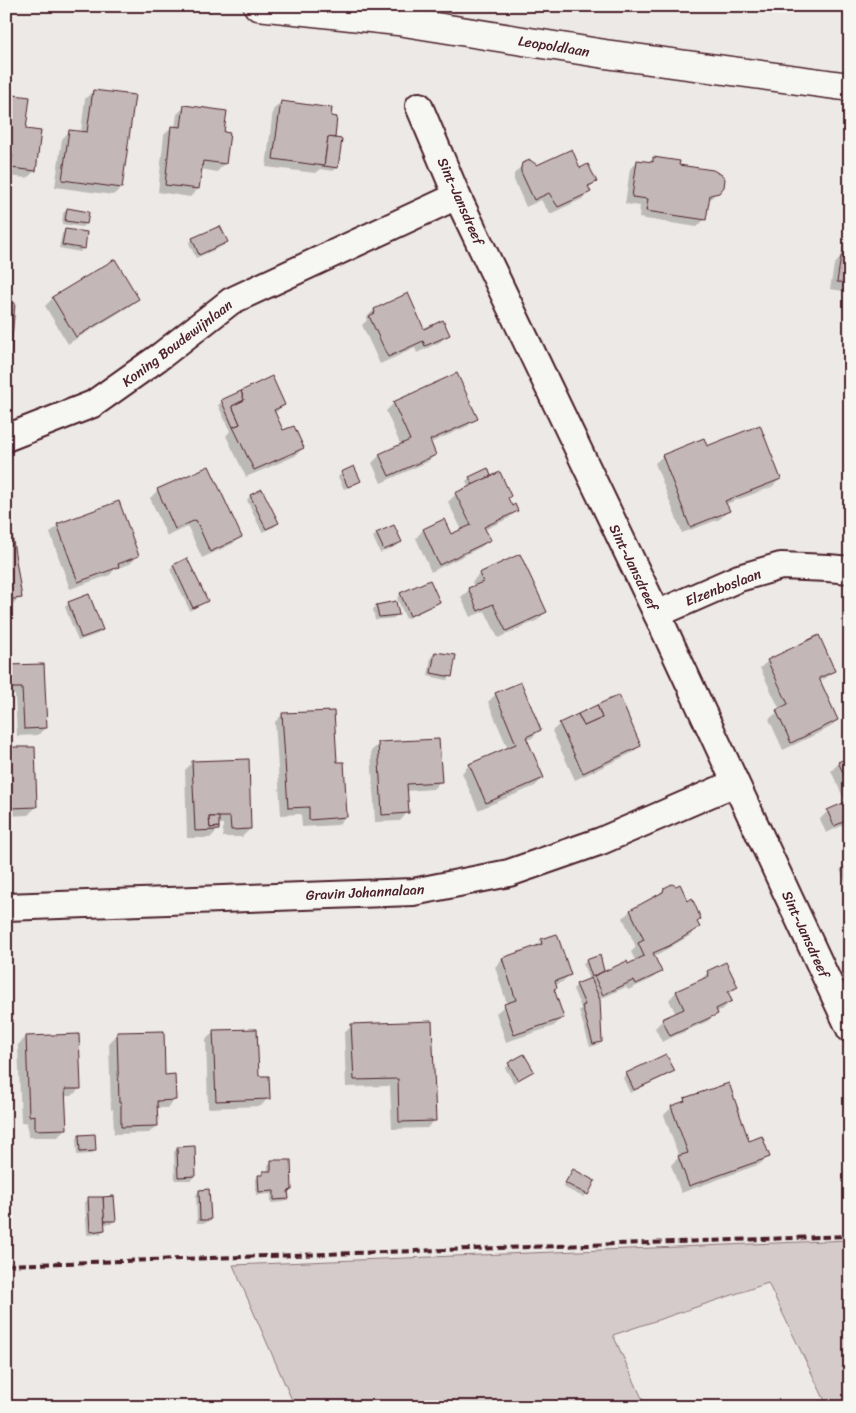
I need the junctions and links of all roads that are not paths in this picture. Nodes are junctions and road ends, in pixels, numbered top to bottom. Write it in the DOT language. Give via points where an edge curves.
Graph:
graph roads {
  1 [pos="258,6"];
  2 [pos="850,87"];
  3 [pos="419,106"];
  4 [pos="457,196"];
  5 [pos="6,438"];
  6 [pos="850,570"];
  7 [pos="656,614"];
  8 [pos="735,783"];
  9 [pos="6,907"];
  10 [pos="850,1029"];
  1 -- 2 [label="main road, Leopoldlaan" via="398,21 605,54"];
  3 -- 4 [label="street, Sint-Jansdreef"];
  4 -- 5 [label="street, Koning Boudewijnlaan" via="231,301 93,404"];
  4 -- 7 [label="street, Sint-Jansdreef"];
  6 -- 7 [label="street, Elzenboslaan" via="781,566 739,578"];
  7 -- 8 [label="street, Sint-Jansdreef"];
  8 -- 9 [label="street, Gravin Johannalaan" via="601,841 509,873 413,892"];
  8 -- 10 [label="street, Sint-Jansdreef"];
}
